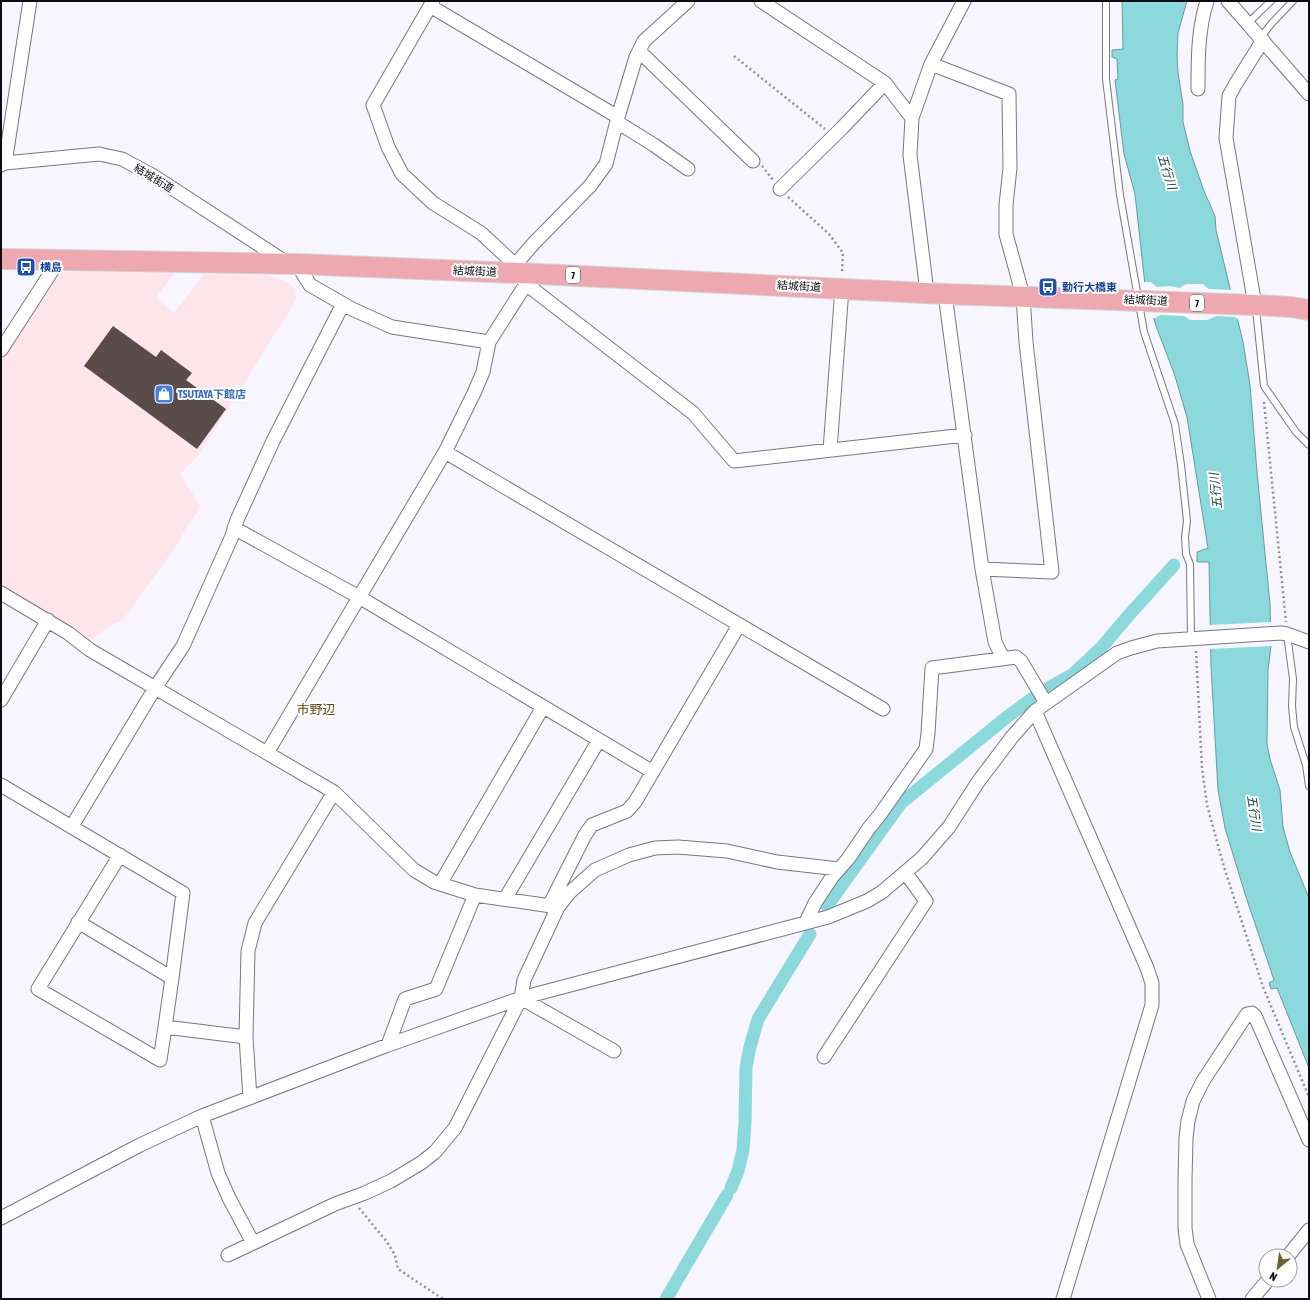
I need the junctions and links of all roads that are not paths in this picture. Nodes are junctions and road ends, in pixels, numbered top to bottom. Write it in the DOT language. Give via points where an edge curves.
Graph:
graph roads {
  1 [pos="30,1"];
  2 [pos="688,1"];
  3 [pos="761,1"];
  4 [pos="964,1"];
  5 [pos="1106,1"];
  6 [pos="1207,1"];
  7 [pos="1228,1"];
  8 [pos="1271,1"];
  9 [pos="1293,1"];
  10 [pos="432,3"];
  11 [pos="1248,23"];
  12 [pos="1262,39"];
  13 [pos="639,51"];
  14 [pos="931,64"];
  15 [pos="885,83"];
  16 [pos="1198,89"];
  17 [pos="1309,94"];
  18 [pos="912,118"];
  19 [pos="617,119"];
  20 [pos="751,159"];
  21 [pos="3,164"];
  22 [pos="688,169"];
  23 [pos="780,189"];
  24 [pos="1,259"];
  25 [pos="59,260"];
  26 [pos="293,264"];
  27 [pos="520,275"];
  28 [pos="842,288"];
  29 [pos="936,293"];
  30 [pos="1023,296"];
  31 [pos="1142,300"];
  32 [pos="343,304"];
  33 [pos="1253,305"];
  34 [pos="1309,310"];
  35 [pos="489,342"];
  36 [pos="1,350"];
  37 [pos="964,435"];
  38 [pos="1309,445"];
  39 [pos="830,450"];
  40 [pos="445,452"];
  41 [pos="234,528"];
  42 [pos="982,569"];
  43 [pos="1,593"];
  44 [pos="359,598"];
  45 [pos="48,620"];
  46 [pos="739,625"];
  47 [pos="1284,633"];
  48 [pos="1195,639"];
  49 [pos="1309,642"];
  50 [pos="1004,658"];
  51 [pos="155,688"];
  52 [pos="1,700"];
  53 [pos="1040,707"];
  54 [pos="543,708"];
  55 [pos="884,709"];
  56 [pos="599,740"];
  57 [pos="267,753"];
  58 [pos="653,772"];
  59 [pos="1,785"];
  60 [pos="1309,786"];
  61 [pos="334,792"];
  62 [pos="72,826"];
  63 [pos="120,855"];
  64 [pos="839,869"];
  65 [pos="905,872"];
  66 [pos="440,884"];
  67 [pos="475,895"];
  68 [pos="505,899"];
  69 [pos="553,906"];
  70 [pos="78,922"];
  71 [pos="806,922"];
  72 [pos="172,978"];
  73 [pos="520,998"];
  74 [pos="165,1027"];
  75 [pos="246,1037"];
  76 [pos="388,1045"];
  77 [pos="614,1051"];
  78 [pos="824,1057"];
  79 [pos="250,1098"];
  80 [pos="202,1116"];
  81 [pos="1309,1140"];
  82 [pos="1,1218"];
  83 [pos="1309,1230"];
  84 [pos="253,1243"];
  85 [pos="1294,1248"];
  86 [pos="228,1255"];
  87 [pos="1261,1288"];
  88 [pos="1063,1299"];
  89 [pos="1209,1299"];
  90 [pos="1252,1299"];
  1 -- 21 [label="street"];
  2 -- 13 [label="street" via="644,41"];
  3 -- 15 [label="street"];
  4 -- 14 [label="street"];
  5 -- 31 [label="lane" via="1106,79 1120,195"];
  6 -- 16 [label="street" via="1199,45"];
  7 -- 11 [label="street"];
  8 -- 11 [label="lane"];
  9 -- 12 [label="lane" via="1270,24"];
  10 -- 19 [label="street"];
  10 -- 27 [label="street" via="373,105 388,147 402,174 434,203 481,233 510,260"];
  11 -- 12 [label="street"];
  12 -- 17 [label="street"];
  12 -- 33 [label="street" via="1229,96 1226,138"];
  13 -- 19 [label="street"];
  13 -- 20 [label="street"];
  14 -- 18 [label="street"];
  14 -- 30 [label="street" via="1009,94 1010,168 1006,234"];
  15 -- 18 [label="street"];
  15 -- 23 [label="street"];
  18 -- 29 [label="street" via="910,155"];
  19 -- 22 [label="street"];
  19 -- 27 [label="street" via="606,164 590,186 534,243"];
  21 -- 26 [label="street, 結城街道" via="99,154 122,159 152,175"];
  24 -- 25 [label="main road, 結城街道 / 7"];
  25 -- 26 [label="main road, 結城街道 / 7"];
  25 -- 36 [label="street"];
  26 -- 27 [label="main road, 結城街道 / 7"];
  26 -- 32 [label="street" via="310,285"];
  27 -- 28 [label="main road, 結城街道 / 7"];
  27 -- 35 [label="street"];
  27 -- 39 [label="street" via="693,413 734,461"];
  28 -- 29 [label="main road, 結城街道 / 7"];
  28 -- 39 [label="street"];
  29 -- 30 [label="main road, 結城街道 / 7"];
  29 -- 37 [label="street"];
  30 -- 31 [label="main road, 結城街道 / 7"];
  30 -- 42 [label="street" via="1052,572"];
  31 -- 33 [label="main road, 結城街道 / 7"];
  31 -- 48 [label="lane" via="1144,332 1174,424 1180,458"];
  32 -- 35 [label="street" via="392,327"];
  32 -- 41 [label="street" via="273,441"];
  33 -- 34 [label="main road, 結城街道 / 7"];
  33 -- 38 [label="lane" via="1264,386 1296,432"];
  35 -- 40 [label="street" via="483,372"];
  37 -- 39 [label="street"];
  37 -- 42 [label="street"];
  40 -- 44 [label="street"];
  40 -- 46 [label="street"];
  41 -- 44 [label="street"];
  41 -- 51 [label="street" via="183,646"];
  42 -- 50 [label="street" via="995,642"];
  43 -- 45 [label="street"];
  44 -- 54 [label="street"];
  44 -- 57 [label="street"];
  45 -- 51 [label="street" via="90,650"];
  45 -- 52 [label="street"];
  46 -- 55 [label="street"];
  46 -- 58 [label="street"];
  47 -- 48 [label="street"];
  47 -- 49 [label="street"];
  47 -- 60 [label="lane" via="1293,679 1294,727 1306,765"];
  48 -- 53 [label="street" via="1157,642 1117,653"];
  50 -- 53 [label="street" via="1016,657 1021,661"];
  50 -- 64 [label="street" via="932,668 926,749"];
  51 -- 57 [label="street"];
  51 -- 62 [label="street"];
  53 -- 65 [label="street" via="1012,737 978,782 949,827 922,858"];
  53 -- 88 [label="street" via="1152,983 1152,1005"];
  54 -- 56 [label="street"];
  54 -- 66 [label="street"];
  56 -- 58 [label="street"];
  56 -- 68 [label="street"];
  57 -- 61 [label="street"];
  58 -- 69 [label="street" via="632,806 623,813 592,825 585,834"];
  59 -- 62 [label="street"];
  61 -- 66 [label="street" via="414,870"];
  61 -- 75 [label="street" via="255,923 248,951"];
  62 -- 63 [label="street"];
  63 -- 70 [label="street"];
  63 -- 72 [label="street" via="182,893"];
  64 -- 69 [label="street" via="777,862 727,851 655,848 629,855 595,870"];
  64 -- 71 [label="street" via="815,903"];
  65 -- 71 [label="street" via="867,901 828,917"];
  65 -- 78 [label="street" via="926,901"];
  66 -- 67 [label="street"];
  67 -- 68 [label="street"];
  67 -- 76 [label="street" via="436,989 405,999"];
  68 -- 69 [label="street"];
  69 -- 73 [label="street" via="524,980"];
  70 -- 72 [label="street"];
  70 -- 74 [label="street" via="38,990 160,1060"];
  71 -- 73 [label="street"];
  72 -- 74 [label="street"];
  73 -- 76 [label="street"];
  73 -- 77 [label="street"];
  73 -- 84 [label="street" via="455,1128 435,1152 391,1181"];
  74 -- 75 [label="street"];
  75 -- 79 [label="street"];
  76 -- 79 [label="street"];
  79 -- 80 [label="street"];
  80 -- 82 [label="street" via="140,1145"];
  80 -- 84 [label="street" via="218,1173"];
  81 -- 89 [label="street" via="1255,1016 1252,1013 1247,1014 1204,1081 1193,1101 1188,1121 1184,1228 1187,1244"];
  83 -- 85 [label="street"];
  84 -- 86 [label="street"];
  87 -- 90 [label="street"];
}
